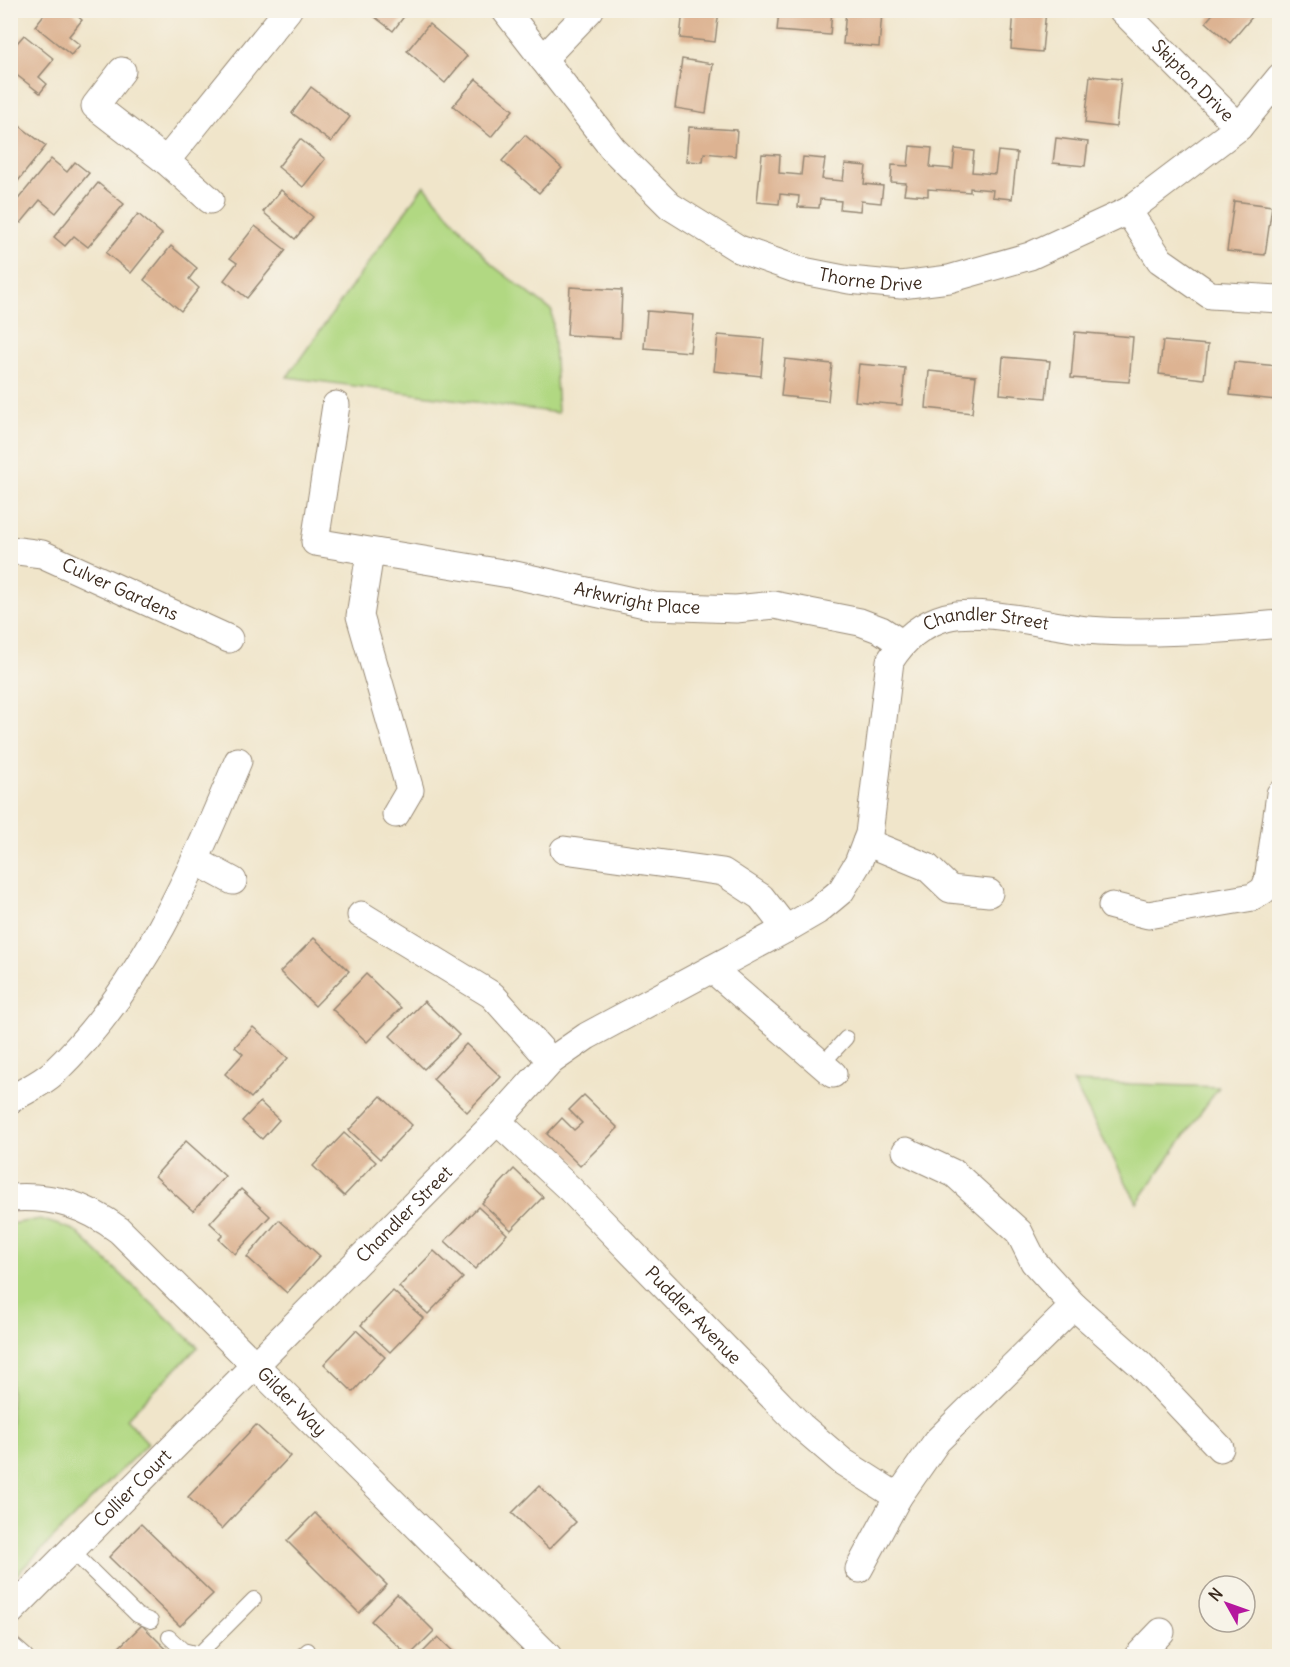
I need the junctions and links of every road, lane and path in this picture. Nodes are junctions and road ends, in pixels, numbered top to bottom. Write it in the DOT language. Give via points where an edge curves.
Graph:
graph roads {
  1 [pos="288,10"];
  2 [pos="505,10"];
  3 [pos="590,10"];
  4 [pos="1122,10"];
  5 [pos="543,59"];
  6 [pos="122,71"];
  7 [pos="1280,77"];
  8 [pos="1239,128"];
  9 [pos="166,161"];
  10 [pos="210,200"];
  11 [pos="1128,212"];
  12 [pos="1280,299"];
  13 [pos="336,405"];
  14 [pos="10,550"];
  15 [pos="370,553"];
  16 [pos="1280,624"];
  17 [pos="229,639"];
  18 [pos="901,643"];
  19 [pos="238,761"];
  20 [pos="1280,794"];
  21 [pos="396,814"];
  22 [pos="866,842"];
  23 [pos="564,850"];
  24 [pos="196,861"];
  25 [pos="233,881"];
  26 [pos="989,893"];
  27 [pos="1112,906"];
  28 [pos="361,915"];
  29 [pos="786,929"];
  30 [pos="712,969"];
  31 [pos="846,1038"];
  32 [pos="551,1061"];
  33 [pos="827,1069"];
  34 [pos="10,1100"];
  35 [pos="497,1121"];
  36 [pos="906,1151"];
  37 [pos="10,1198"];
  38 [pos="1074,1306"];
  39 [pos="254,1364"];
  40 [pos="1220,1448"];
  41 [pos="898,1497"];
  42 [pos="71,1550"];
  43 [pos="859,1569"];
  44 [pos="254,1599"];
  45 [pos="10,1612"];
  46 [pos="151,1620"];
  47 [pos="1161,1632"];
  48 [pos="169,1637"];
  49 [pos="10,1642"];
  50 [pos="542,1655"];
  51 [pos="26,1656"];
  52 [pos="1138,1656"];
  1 -- 9 [label="street"];
  2 -- 5 [label="street, Thorne Drive"];
  3 -- 5 [label="street"];
  4 -- 8 [label="street, Skipton Drive"];
  5 -- 11 [label="street, Thorne Drive" via="613,149 670,206 739,249 798,270 901,285 949,279 1030,256"];
  6 -- 9 [label="street" via="95,106"];
  7 -- 8 [label="street, Thorne Drive"];
  8 -- 11 [label="street, Thorne Drive"];
  9 -- 10 [label="street"];
  11 -- 12 [label="street" via="1160,260 1210,295"];
  13 -- 15 [label="street, Arkwright Place" via="315,542"];
  14 -- 17 [label="street, Culver Gardens" via="42,554"];
  15 -- 18 [label="street, Arkwright Place" via="515,576 654,606 736,609 774,605 860,622"];
  15 -- 21 [label="street" via="360,616 410,790"];
  16 -- 18 [label="street, Chandler Street" via="1088,630 979,615 947,616 917,630"];
  18 -- 22 [label="street, Chandler Street" via="890,661"];
  19 -- 24 [label="street"];
  20 -- 27 [label="street" via="1264,890 1252,897 1148,915"];
  22 -- 26 [label="street" via="927,867 950,889"];
  22 -- 29 [label="street, Chandler Street" via="841,891"];
  23 -- 29 [label="street" via="723,872 761,897"];
  24 -- 25 [label="street"];
  24 -- 34 [label="street" via="147,956 95,1027 51,1074"];
  28 -- 32 [label="street" via="492,995"];
  29 -- 30 [label="street, Chandler Street"];
  30 -- 32 [label="street, Chandler Street" via="587,1036"];
  30 -- 33 [label="street"];
  31 -- 33 [label="lane"];
  32 -- 35 [label="street, Chandler Street"];
  35 -- 39 [label="street, Chandler Street"];
  35 -- 41 [label="street, Puddler Avenue" via="570,1189 801,1426 843,1462"];
  36 -- 38 [label="street" via="955,1174 979,1195 1019,1232 1034,1262"];
  37 -- 39 [label="street, Gilder Way" via="38,1196 97,1214 119,1230"];
  38 -- 40 [label="street" via="1140,1364"];
  38 -- 41 [label="street" via="938,1441"];
  39 -- 42 [label="street, Collier Court"];
  39 -- 50 [label="street, Gilder Way"];
  41 -- 43 [label="street"];
  42 -- 45 [label="street, Collier Court"];
  42 -- 46 [label="lane" via="137,1615"];
  44 -- 48 [label="lane" via="199,1654 183,1650"];
  47 -- 52 [label="street"];
  49 -- 51 [label="lane"];
}
